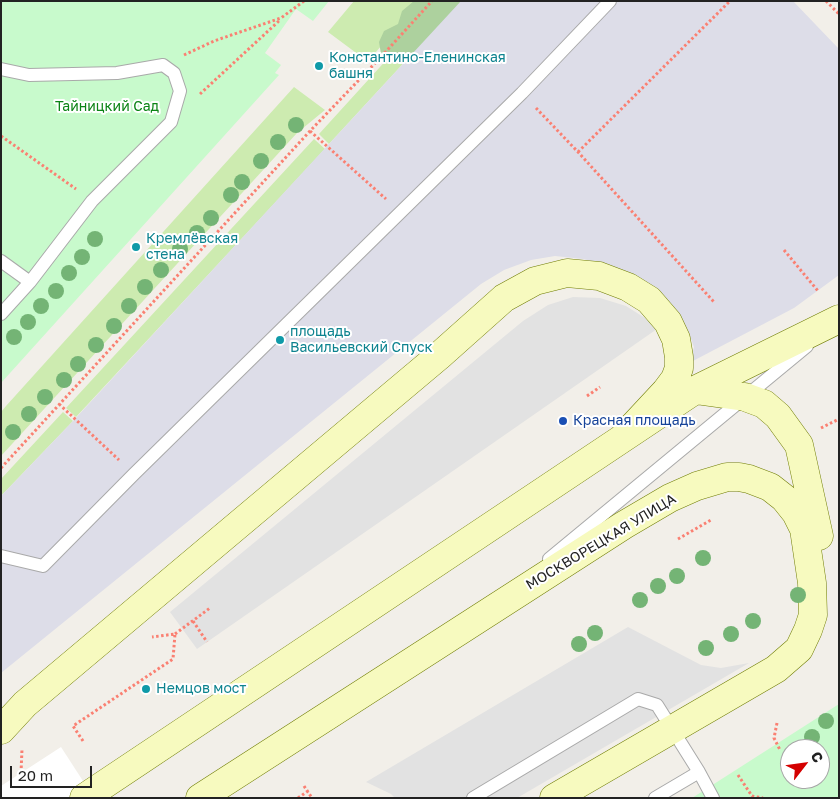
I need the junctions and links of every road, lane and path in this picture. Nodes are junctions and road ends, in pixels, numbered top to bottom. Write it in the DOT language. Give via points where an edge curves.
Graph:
graph roads {
  1 [pos="304,1"];
  2 [pos="432,1"];
  3 [pos="610,1"];
  4 [pos="730,1"];
  5 [pos="826,1"];
  6 [pos="839,14"];
  7 [pos="281,18"];
  8 [pos="163,65"];
  9 [pos="1,69"];
  10 [pos="522,93"];
  11 [pos="171,122"];
  12 [pos="310,130"];
  13 [pos="1,136"];
  14 [pos="578,152"];
  15 [pos="92,201"];
  16 [pos="401,212"];
  17 [pos="784,250"];
  18 [pos="1,260"];
  19 [pos="30,282"];
  20 [pos="818,291"];
  21 [pos="714,302"];
  22 [pos="2,312"];
  23 [pos="838,320"];
  24 [pos="600,387"];
  25 [pos="695,390"];
  26 [pos="587,396"];
  27 [pos="745,397"];
  28 [pos="59,404"];
  29 [pos="839,419"];
  30 [pos="814,432"];
  31 [pos="626,435"];
  32 [pos="1,468"];
  33 [pos="134,474"];
  34 [pos="711,520"];
  35 [pos="678,539"];
  36 [pos="1,556"];
  37 [pos="210,608"];
  38 [pos="193,621"];
  39 [pos="175,634"];
  40 [pos="146,642"];
  41 [pos="207,642"];
  42 [pos="429,650"];
  43 [pos="777,723"];
  44 [pos="1,730"];
  45 [pos="677,736"];
  46 [pos="83,741"];
  47 [pos="780,750"];
  48 [pos="699,772"];
  49 [pos="738,775"];
  50 [pos="304,786"];
  51 [pos="308,791"];
  52 [pos="88,795"];
  53 [pos="200,798"];
  54 [pos="298,798"];
  55 [pos="312,798"];
  56 [pos="473,798"];
  57 [pos="554,798"];
  58 [pos="588,798"];
  59 [pos="655,798"];
  60 [pos="713,798"];
  61 [pos="763,798"];
  1 -- 7 [label="path"];
  2 -- 12 [label="path"];
  3 -- 10 [label="lane"];
  4 -- 14 [label="path"];
  5 -- 6 [label="path"];
  7 -- 8 [label="path" via="214,41"];
  7 -- 11 [label="path"];
  8 -- 9 [label="lane" via="117,73 29,75"];
  8 -- 11 [label="lane" via="174,73 180,91"];
  10 -- 14 [label="path"];
  10 -- 16 [label="lane"];
  11 -- 15 [label="lane"];
  12 -- 16 [label="path"];
  12 -- 28 [label="path"];
  13 -- 15 [label="path"];
  14 -- 21 [label="path"];
  15 -- 19 [label="lane"];
  16 -- 33 [label="lane"];
  17 -- 20 [label="path"];
  18 -- 19 [label="lane"];
  19 -- 22 [label="lane"];
  23 -- 25 [label="main road"];
  23 -- 27 [label="lane"];
  24 -- 26 [label="path"];
  25 -- 27 [label="main road, МОСКВОРЕЦКАЯ УЛИЦА"];
  25 -- 31 [label="main road"];
  27 -- 42 [label="lane" via="547,561"];
  27 -- 45 [label="main road, МОСКВОРЕЦКАЯ УЛИЦА" via="764,404 778,416 799,445 829,591 830,616 814,654 783,682"];
  28 -- 32 [label="path"];
  28 -- 33 [label="path"];
  29 -- 30 [label="path"];
  31 -- 44 [label="main road" via="675,379 679,357 676,339 668,322 649,300 628,287 599,276 567,273 535,281 504,298 25,704"];
  31 -- 52 [label="main road"];
  33 -- 36 [label="lane" via="44,566"];
  34 -- 35 [label="path"];
  37 -- 38 [label="path"];
  38 -- 39 [label="path"];
  38 -- 41 [label="path"];
  39 -- 40 [label="path" via="154,636"];
  39 -- 46 [label="path" via="173,659 73,726"];
  42 -- 45 [label="main road, МОСКВОРЕЦКАЯ УЛИЦА" via="670,498 727,477 760,482 784,498 804,529 813,615 799,649 776,669"];
  42 -- 53 [label="main road, МОСКВОРЕЦКАЯ УЛИЦА"];
  43 -- 47 [label="path" via="774,738"];
  45 -- 48 [label="lane"];
  45 -- 56 [label="lane" via="657,704 638,699"];
  45 -- 57 [label="main road, МОСКВОРЕЦКАЯ УЛИЦА"];
  45 -- 58 [label="main road, МОСКВОРЕЦКАЯ УЛИЦА"];
  48 -- 59 [label="lane"];
  48 -- 60 [label="lane"];
  49 -- 61 [label="path" via="752,796"];
  50 -- 51 [label="path"];
  51 -- 54 [label="path"];
  51 -- 55 [label="path"];
}
